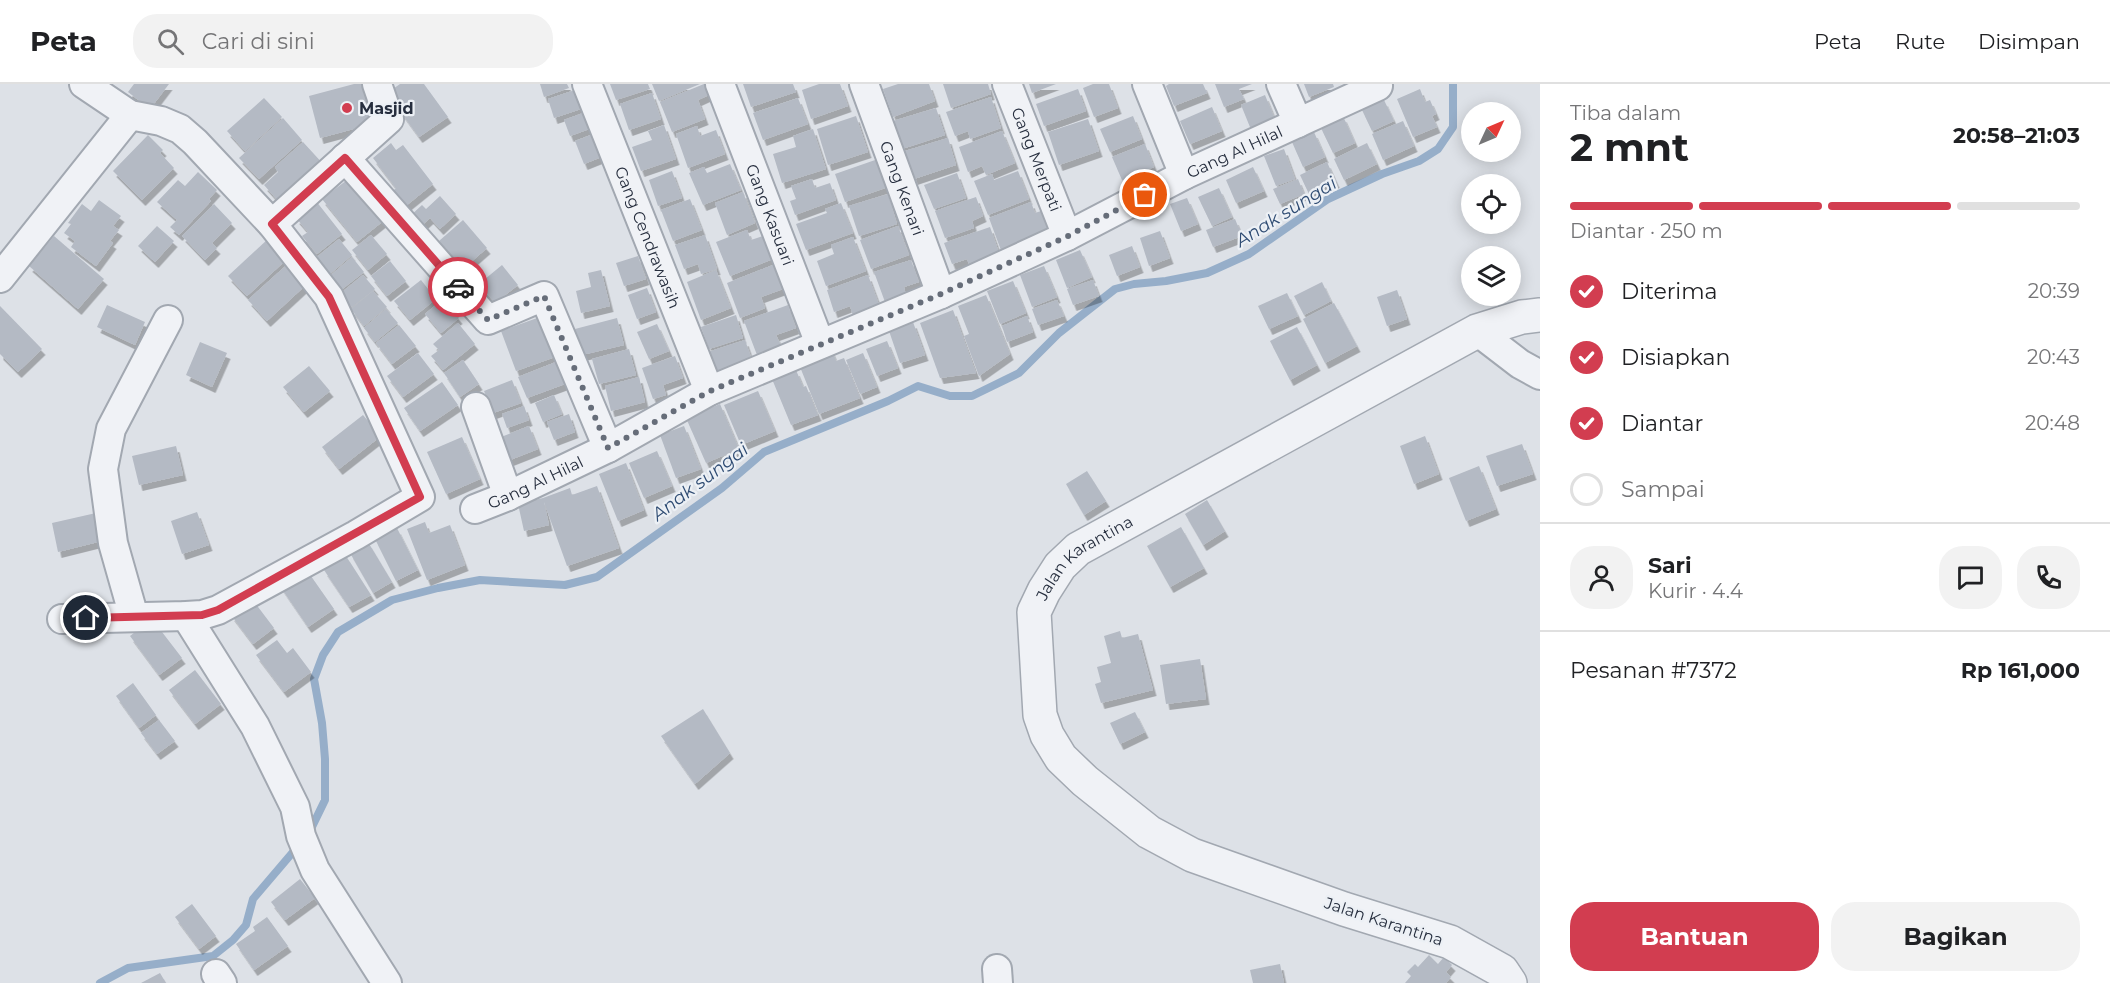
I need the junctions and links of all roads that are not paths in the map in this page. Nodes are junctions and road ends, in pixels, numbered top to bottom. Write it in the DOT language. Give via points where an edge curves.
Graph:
graph roads {
  1 [pos="84,84"];
  2 [pos="377,84"];
  3 [pos="587,84"];
  4 [pos="720,84"];
  5 [pos="864,84"];
  6 [pos="1007,84"];
  7 [pos="1147,84"];
  8 [pos="1281,84"];
  9 [pos="1378,87"];
  10 [pos="130,115"];
  11 [pos="1298,123"];
  12 [pos="345,158"];
  13 [pos="1184,175"];
  14 [pos="272,224"];
  15 [pos="1068,236"];
  16 [pos="0,278"];
  17 [pos="941,294"];
  18 [pos="1540,315"];
  19 [pos="168,320"];
  20 [pos="1477,330"];
  21 [pos="820,344"];
  22 [pos="1540,375"];
  23 [pos="710,391"];
  24 [pos="476,407"];
  25 [pos="608,448"];
  26 [pos="508,496"];
  27 [pos="475,509"];
  28 [pos="186,616"];
  29 [pos="134,617"];
  30 [pos="62,619"];
  31 [pos="387,983"];
  32 [pos="1510,983"];
  1 -- 10 [label="street"];
  2 -- 12 [label="street" via="389,118"];
  3 -- 23 [label="street, Gang Cendrawasih"];
  4 -- 21 [label="street, Gang Kasuari"];
  5 -- 17 [label="street, Gang Kenari"];
  6 -- 15 [label="street, Gang Merpati"];
  7 -- 13 [label="street"];
  8 -- 11 [label="street"];
  9 -- 11 [label="street, Gang Al Hilal"];
  10 -- 14 [label="street" via="180,129"];
  10 -- 16 [label="street"];
  11 -- 13 [label="street, Gang Al Hilal"];
  12 -- 14 [label="street"];
  12 -- 25 [label="street" via="488,320 544,296"];
  13 -- 15 [label="street, Gang Al Hilal"];
  14 -- 28 [label="street" via="329,297 420,497 218,610"];
  15 -- 17 [label="street, Gang Al Hilal"];
  17 -- 21 [label="street, Gang Al Hilal"];
  18 -- 20 [label="street, Jalan Karantina"];
  19 -- 29 [label="street" via="111,429 103,469 113,543"];
  20 -- 22 [label="street"];
  20 -- 32 [label="street, Jalan Karantina" via="1078,549 1060,566 1034,612 1036,677 1040,715 1061,758 1149,832 1192,855 1450,942 1502,971"];
  21 -- 23 [label="street, Gang Al Hilal"];
  23 -- 25 [label="street, Gang Al Hilal"];
  24 -- 26 [label="street"];
  25 -- 26 [label="street, Gang Al Hilal"];
  26 -- 27 [label="street, Gang Al Hilal"];
  28 -- 29 [label="street"];
  28 -- 31 [label="street" via="255,726 295,807 315,870"];
  29 -- 30 [label="street"];
}
